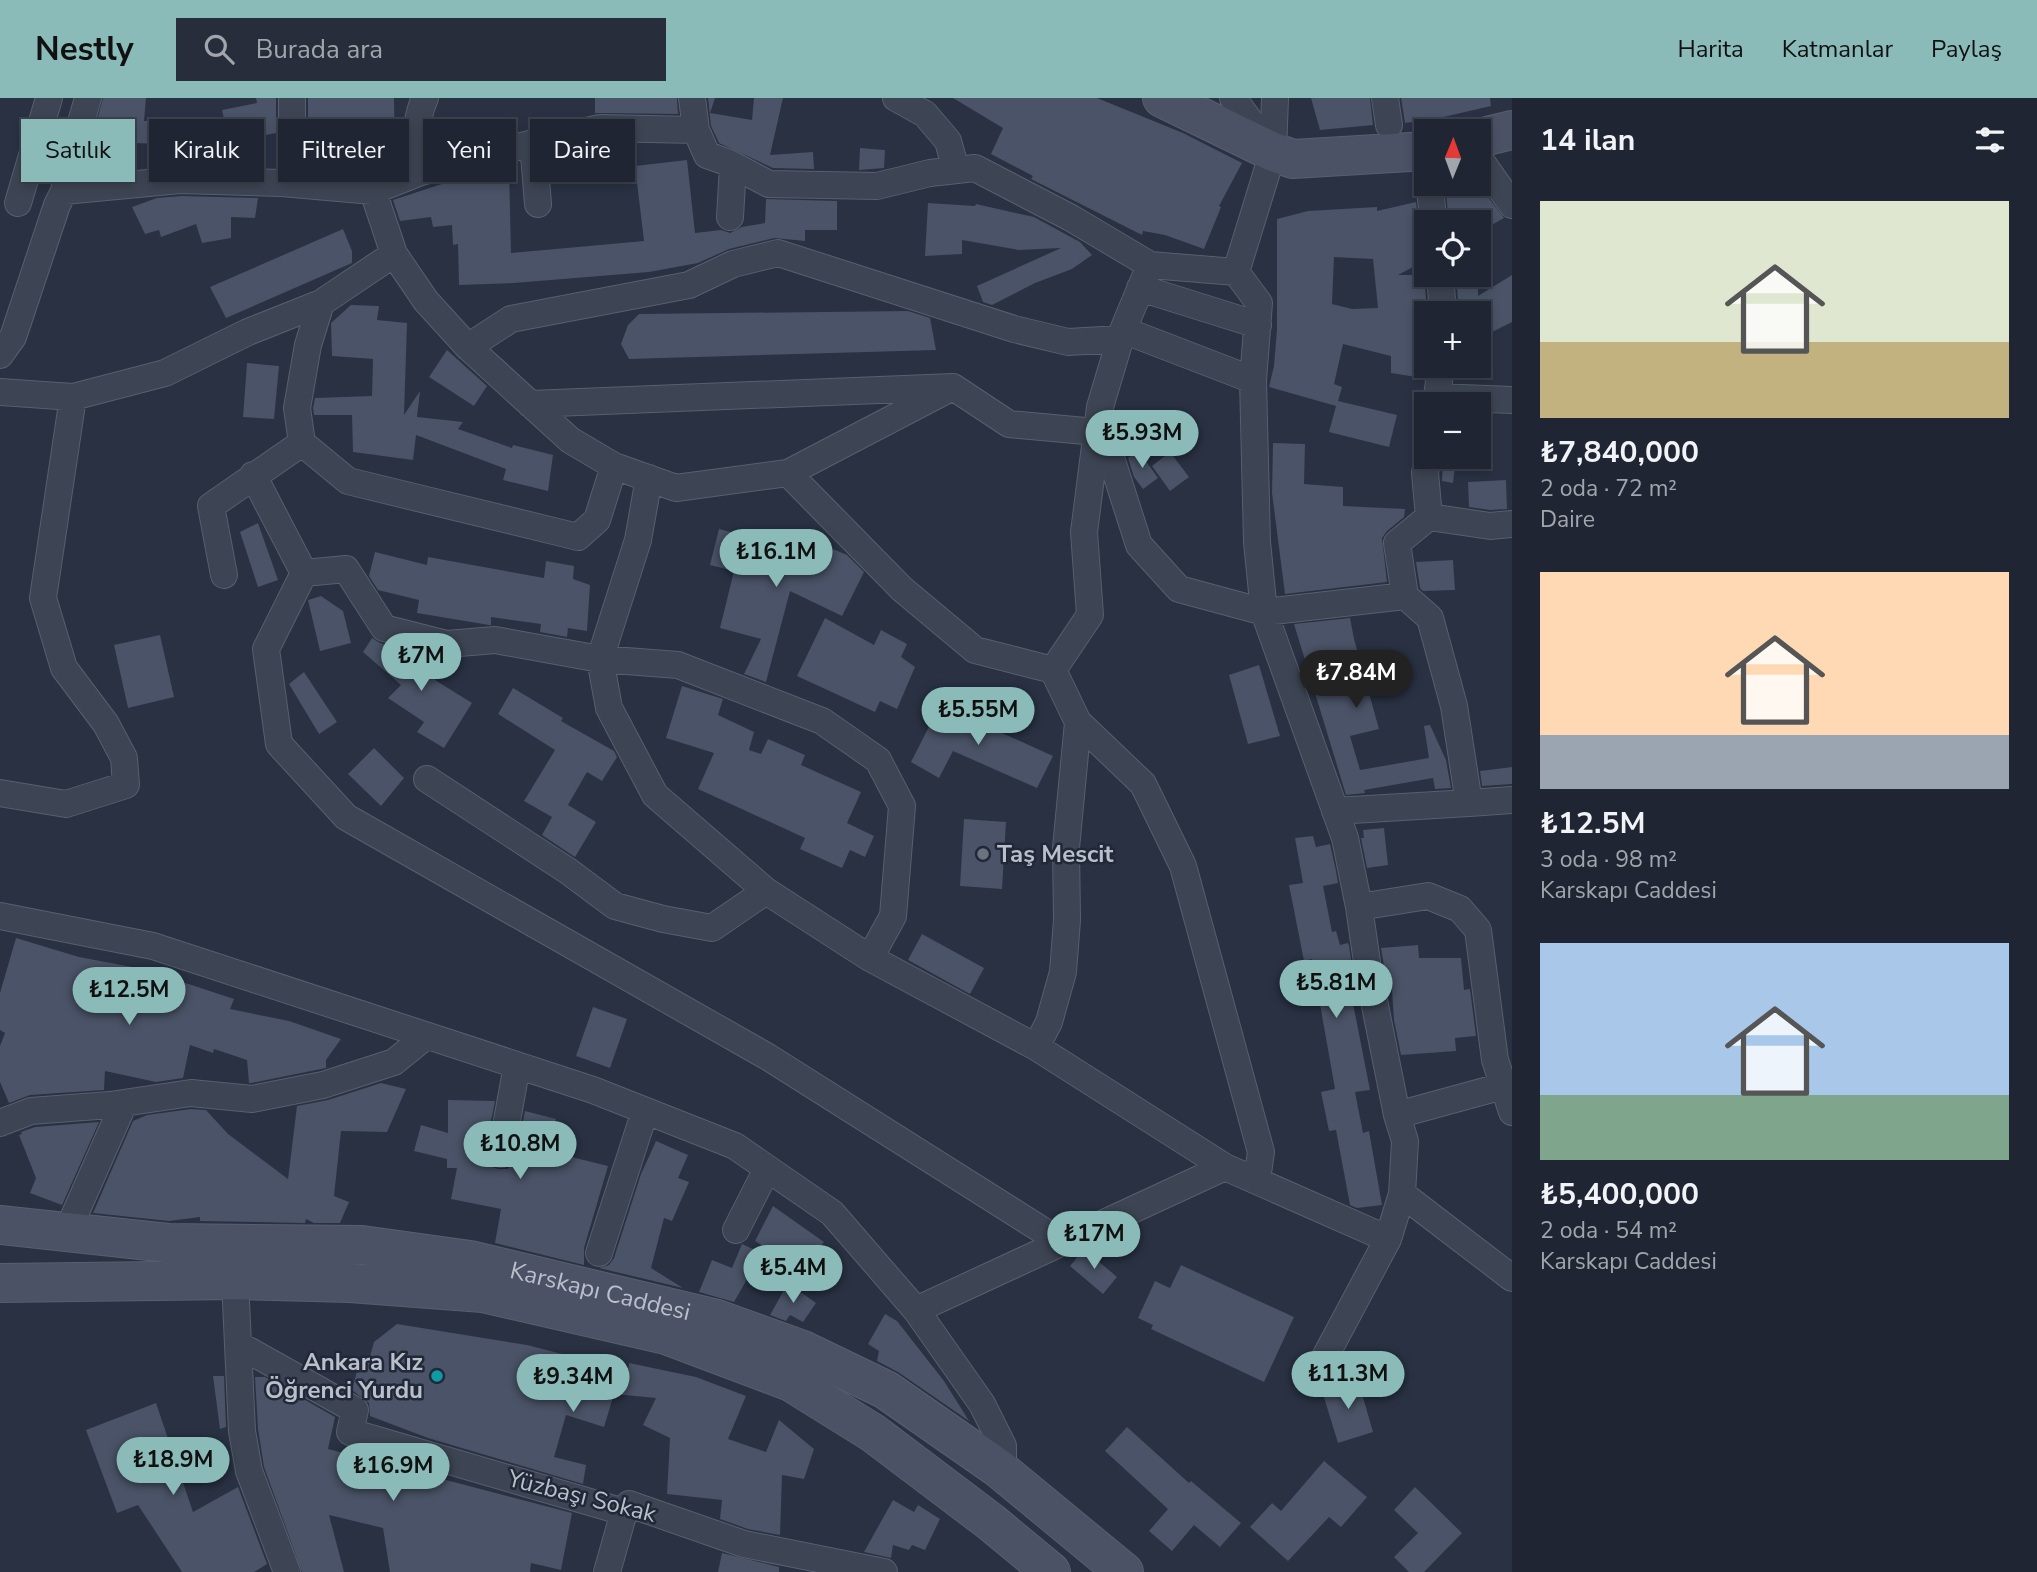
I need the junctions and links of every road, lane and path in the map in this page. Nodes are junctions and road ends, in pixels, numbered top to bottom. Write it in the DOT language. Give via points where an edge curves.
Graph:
graph roads {
  1 [pos="50,98"];
  2 [pos="88,98"];
  3 [pos="292,98"];
  4 [pos="425,98"];
  5 [pos="692,98"];
  6 [pos="896,98"];
  7 [pos="1162,98"];
  8 [pos="1233,98"];
  9 [pos="1275,98"];
  10 [pos="1385,98"];
  11 [pos="292,119"];
  12 [pos="1390,125"];
  13 [pos="635,129"];
  14 [pos="696,130"];
  15 [pos="1512,130"];
  16 [pos="1491,135"];
  17 [pos="530,144"];
  18 [pos="1273,152"];
  19 [pos="1414,163"];
  20 [pos="733,166"];
  21 [pos="956,170"];
  22 [pos="421,172"];
  23 [pos="1491,175"];
  24 [pos="536,182"];
  25 [pos="64,191"];
  26 [pos="373,191"];
  27 [pos="18,203"];
  28 [pos="538,204"];
  29 [pos="1512,205"];
  30 [pos="730,217"];
  31 [pos="394,254"];
  32 [pos="1237,272"];
  33 [pos="1145,276"];
  34 [pos="321,303"];
  35 [pos="1258,325"];
  36 [pos="1121,334"];
  37 [pos="468,347"];
  38 [pos="0,355"];
  39 [pos="1253,380"];
  40 [pos="953,387"];
  41 [pos="0,392"];
  42 [pos="73,397"];
  43 [pos="1491,400"];
  44 [pos="1512,400"];
  45 [pos="530,404"];
  46 [pos="1096,432"];
  47 [pos="302,443"];
  48 [pos="614,466"];
  49 [pos="1426,469"];
  50 [pos="788,473"];
  51 [pos="253,475"];
  52 [pos="649,478"];
  53 [pos="1429,517"];
  54 [pos="1512,524"];
  55 [pos="304,573"];
  56 [pos="224,575"];
  57 [pos="1405,596"];
  58 [pos="1264,612"];
  59 [pos="600,659"];
  60 [pos="1053,670"];
  61 [pos="1078,722"];
  62 [pos="427,779"];
  63 [pos="0,793"];
  64 [pos="1512,800"];
  65 [pos="1469,803"];
  66 [pos="1335,811"];
  67 [pos="766,891"];
  68 [pos="1359,907"];
  69 [pos="0,916"];
  70 [pos="870,958"];
  71 [pos="426,1036"];
  72 [pos="1036,1047"];
  73 [pos="517,1065"];
  74 [pos="1503,1086"];
  75 [pos="124,1103"];
  76 [pos="645,1111"];
  77 [pos="1512,1112"];
  78 [pos="1397,1115"];
  79 [pos="0,1123"];
  80 [pos="501,1154"];
  81 [pos="1226,1167"];
  82 [pos="768,1169"];
  83 [pos="1257,1180"];
  84 [pos="1402,1194"];
  85 [pos="0,1225"];
  86 [pos="736,1230"];
  87 [pos="67,1232"];
  88 [pos="1388,1239"];
  89 [pos="1061,1242"];
  90 [pos="599,1253"];
  91 [pos="1512,1278"];
  92 [pos="235,1280"];
  93 [pos="0,1283"];
  94 [pos="916,1310"];
  95 [pos="239,1345"];
  96 [pos="1317,1372"];
  97 [pos="1003,1471"];
  98 [pos="624,1512"];
  99 [pos="1034,1568"];
  100 [pos="287,1572"];
  101 [pos="607,1572"];
  102 [pos="884,1572"];
  103 [pos="1124,1572"];
  1 -- 27 [label="street"];
  2 -- 25 [label="street"];
  3 -- 11 [label="street"];
  4 -- 22 [label="street" via="415,146"];
  5 -- 14 [label="street"];
  6 -- 21 [label="street" via="925,114 948,141"];
  7 -- 18 [label="main road"];
  8 -- 18 [label="street"];
  9 -- 18 [label="street"];
  10 -- 12 [label="street"];
  13 -- 14 [label="street"];
  14 -- 20 [label="street" via="707,155"];
  15 -- 16 [label="main road"];
  17 -- 22 [label="street"];
  18 -- 19 [label="main road" via="1293,159"];
  18 -- 32 [label="street"];
  20 -- 21 [label="street" via="769,184 820,186 877,186"];
  20 -- 30 [label="street"];
  21 -- 33 [label="street" via="975,168 1071,218"];
  22 -- 26 [label="street"];
  23 -- 29 [label="street"];
  24 -- 28 [label="street"];
  25 -- 26 [label="street" via="180,180"];
  25 -- 38 [label="street" via="13,337"];
  26 -- 31 [label="street"];
  31 -- 34 [label="street"];
  31 -- 37 [label="street" via="425,301"];
  32 -- 33 [label="street"];
  32 -- 35 [label="street" via="1259,303"];
  33 -- 35 [label="street"];
  33 -- 36 [label="street"];
  34 -- 42 [label="street" via="165,373"];
  34 -- 47 [label="street" via="297,408"];
  35 -- 39 [label="street"];
  36 -- 37 [label="street" via="1068,342 778,253 733,264 688,285 511,319"];
  36 -- 39 [label="street"];
  36 -- 46 [label="street"];
  37 -- 45 [label="street"];
  39 -- 58 [label="street" via="1257,542"];
  40 -- 45 [label="street"];
  40 -- 46 [label="street" via="1009,424"];
  40 -- 50 [label="street"];
  41 -- 42 [label="street"];
  42 -- 63 [label="street" via="43,598 64,668 106,724 124,758 127,785 66,804"];
  43 -- 44 [label="street"];
  45 -- 48 [label="street" via="570,440"];
  46 -- 58 [label="street" via="1106,443 1139,545 1179,589"];
  46 -- 60 [label="street" via="1084,532 1090,615"];
  47 -- 48 [label="street" via="348,481 578,537 597,520"];
  47 -- 51 [label="street"];
  48 -- 52 [label="street"];
  49 -- 53 [label="street"];
  50 -- 52 [label="street" via="676,488"];
  50 -- 60 [label="street" via="902,589 975,650"];
  51 -- 55 [label="street"];
  51 -- 56 [label="street" via="211,506"];
  52 -- 59 [label="street" via="638,540"];
  53 -- 54 [label="street" via="1490,526"];
  53 -- 57 [label="street" via="1397,543"];
  55 -- 59 [label="street" via="346,569 384,628 447,644 495,640"];
  55 -- 89 [label="street" via="266,649 279,744 346,817 768,1057"];
  57 -- 58 [label="street"];
  57 -- 65 [label="street" via="1430,618 1454,706"];
  58 -- 66 [label="street"];
  59 -- 67 [label="street" via="609,708 656,795"];
  59 -- 70 [label="street" via="678,665 822,721 878,760 902,806 893,916"];
  60 -- 61 [label="street"];
  61 -- 72 [label="street" via="1066,848 1063,972 1049,1022"];
  61 -- 83 [label="street" via="1143,784 1183,866 1261,1152"];
  62 -- 67 [label="street" via="615,906 712,928"];
  64 -- 65 [label="street"];
  65 -- 66 [label="street"];
  66 -- 68 [label="street"];
  67 -- 70 [label="street"];
  68 -- 74 [label="street" via="1428,896 1460,909 1478,930 1495,1060"];
  68 -- 78 [label="street"];
  69 -- 71 [label="street" via="153,946"];
  70 -- 72 [label="street"];
  71 -- 73 [label="street"];
  71 -- 75 [label="street" via="394,1062 323,1085 252,1099 191,1093"];
  72 -- 81 [label="street"];
  73 -- 76 [label="street"];
  73 -- 80 [label="street"];
  74 -- 77 [label="street"];
  74 -- 78 [label="street"];
  75 -- 79 [label="street" via="31,1111"];
  75 -- 87 [label="street"];
  76 -- 82 [label="street" via="735,1146"];
  76 -- 90 [label="street"];
  78 -- 84 [label="street" via="1405,1141"];
  81 -- 83 [label="street"];
  81 -- 89 [label="street"];
  82 -- 86 [label="street"];
  82 -- 94 [label="street" via="832,1213"];
  83 -- 88 [label="street"];
  84 -- 88 [label="street"];
  84 -- 91 [label="street"];
  85 -- 87 [label="main road, Karskapı Caddesi"];
  87 -- 97 [label="main road, Karskapı Caddesi" via="168,1243 362,1245 457,1258 717,1318 803,1350 886,1390"];
  88 -- 96 [label="street"];
  89 -- 94 [label="street"];
  92 -- 93 [label="main road"];
  92 -- 95 [label="street"];
  92 -- 99 [label="main road" via="483,1293 666,1335 791,1382 873,1433 992,1523"];
  94 -- 97 [label="street" via="982,1404 1003,1447"];
  95 -- 98 [label="street, Yüzbaşı Sokak" via="355,1410 350,1432"];
  95 -- 100 [label="street" via="242,1431 249,1471"];
  97 -- 103 [label="main road, Karskapı Caddesi"];
  98 -- 101 [label="street"];
  98 -- 102 [label="street, Yüzbaşı Sokak" via="629,1504 744,1544"];
}
